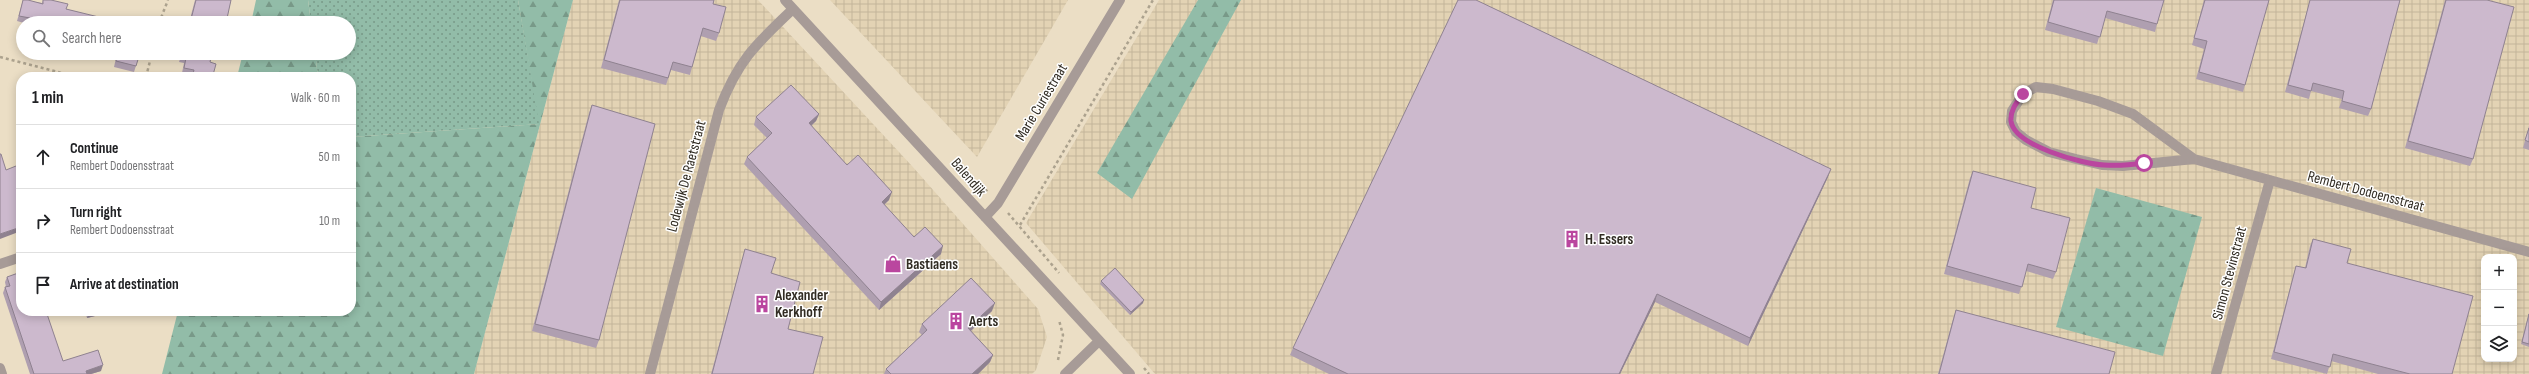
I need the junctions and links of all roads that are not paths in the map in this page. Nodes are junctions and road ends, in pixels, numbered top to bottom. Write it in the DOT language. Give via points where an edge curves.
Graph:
graph roads {
  1 [pos="786,0"];
  2 [pos="1120,0"];
  3 [pos="793,8"];
  4 [pos="2194,159"];
  5 [pos="2270,180"];
  6 [pos="985,217"];
  7 [pos="2529,252"];
  8 [pos="16,259"];
  9 [pos="0,264"];
  10 [pos="1099,341"];
  11 [pos="0,368"];
  12 [pos="2,374"];
  13 [pos="650,374"];
  14 [pos="1065,374"];
  15 [pos="1130,374"];
  16 [pos="2216,374"];
  1 -- 3 [label="street, Balendijk"];
  2 -- 6 [label="street, Marie Curiestraat" via="998,203"];
  3 -- 6 [label="street, Balendijk"];
  3 -- 13 [label="street, Lodewijk De Raetstraat" via="741,62 729,84 719,110"];
  4 -- 4 [label="street, Rembert Dodoensstraat" via="2133,114 2053,89 2036,87 2023,94 2012,111 2011,122 2016,132 2049,152 2069,158 2102,165 2123,166"];
  4 -- 5 [label="street, Rembert Dodoensstraat"];
  5 -- 7 [label="street, Rembert Dodoensstraat"];
  5 -- 16 [label="street, Simon Stevinstraat"];
  6 -- 10 [label="street, Balendijk"];
  8 -- 9 [label="street"];
  10 -- 14 [label="street"];
  10 -- 15 [label="street, Balendijk"];
  11 -- 12 [label="street"];
}
